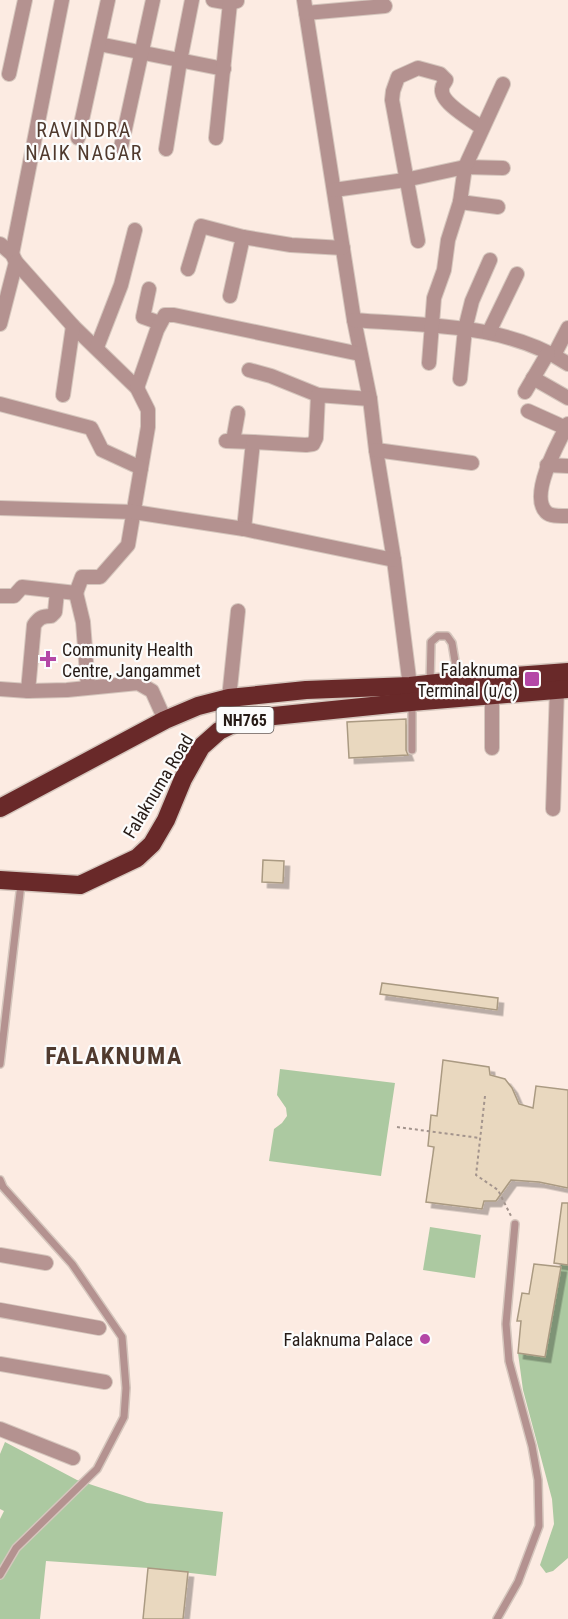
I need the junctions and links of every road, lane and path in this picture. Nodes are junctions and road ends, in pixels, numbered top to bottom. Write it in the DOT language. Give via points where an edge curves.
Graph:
graph roads {
  1 [pos="25,0"];
  2 [pos="62,0"];
  3 [pos="108,0"];
  4 [pos="153,0"];
  5 [pos="192,0"];
  6 [pos="213,0"];
  7 [pos="235,2"];
  8 [pos="305,6"];
  9 [pos="385,6"];
  10 [pos="99,44"];
  11 [pos="141,54"];
  12 [pos="180,61"];
  13 [pos="224,69"];
  14 [pos="9,74"];
  15 [pos="503,84"];
  16 [pos="482,128"];
  17 [pos="78,138"];
  18 [pos="216,138"];
  19 [pos="121,147"];
  20 [pos="166,149"];
  21 [pos="465,167"];
  22 [pos="503,168"];
  23 [pos="405,180"];
  24 [pos="334,190"];
  25 [pos="460,202"];
  26 [pos="498,207"];
  27 [pos="135,230"];
  28 [pos="243,237"];
  29 [pos="418,241"];
  30 [pos="0,244"];
  31 [pos="343,248"];
  32 [pos="14,258"];
  33 [pos="490,260"];
  34 [pos="188,269"];
  35 [pos="517,274"];
  36 [pos="150,290"];
  37 [pos="230,296"];
  38 [pos="354,320"];
  39 [pos="160,323"];
  40 [pos="0,324"];
  41 [pos="73,326"];
  42 [pos="433,327"];
  43 [pos="568,328"];
  44 [pos="465,329"];
  45 [pos="489,332"];
  46 [pos="97,347"];
  47 [pos="360,354"];
  48 [pos="551,354"];
  49 [pos="429,363"];
  50 [pos="568,364"];
  51 [pos="249,370"];
  52 [pos="532,378"];
  53 [pos="460,379"];
  54 [pos="137,388"];
  55 [pos="525,392"];
  56 [pos="63,394"];
  57 [pos="318,395"];
  58 [pos="568,398"];
  59 [pos="370,399"];
  60 [pos="0,404"];
  61 [pos="528,411"];
  62 [pos="238,413"];
  63 [pos="567,426"];
  64 [pos="253,442"];
  65 [pos="376,450"];
  66 [pos="472,463"];
  67 [pos="547,465"];
  68 [pos="568,466"];
  69 [pos="141,468"];
  70 [pos="0,508"];
  71 [pos="134,512"];
  72 [pos="568,516"];
  73 [pos="244,529"];
  74 [pos="394,560"];
  75 [pos="57,592"];
  76 [pos="76,594"];
  77 [pos="0,596"];
  78 [pos="238,611"];
  79 [pos="568,672"];
  80 [pos="458,680"];
  81 [pos="430,684"];
  82 [pos="88,687"];
  83 [pos="0,689"];
  84 [pos="562,689"];
  85 [pos="28,692"];
  86 [pos="411,694"];
  87 [pos="492,694"];
  88 [pos="229,698"];
  89 [pos="165,720"];
  90 [pos="492,748"];
  91 [pos="412,750"];
  92 [pos="561,777"];
  93 [pos="0,808"];
  94 [pos="553,809"];
  95 [pos="0,880"];
  96 [pos="21,881"];
  97 [pos="0,1064"];
  98 [pos="485,1096"];
  99 [pos="397,1127"];
  100 [pos="480,1138"];
  101 [pos="0,1180"];
  102 [pos="515,1224"];
  103 [pos="0,1255"];
  104 [pos="46,1263"];
  105 [pos="0,1310"];
  106 [pos="99,1328"];
  107 [pos="0,1364"];
  108 [pos="105,1382"];
  109 [pos="0,1429"];
  110 [pos="73,1458"];
  111 [pos="0,1575"];
  112 [pos="497,1619"];
  1 -- 14 [label="street"];
  2 -- 32 [label="street"];
  3 -- 10 [label="street"];
  4 -- 11 [label="street"];
  5 -- 12 [label="street"];
  6 -- 7 [label="street"];
  7 -- 13 [label="street"];
  8 -- 9 [label="street"];
  8 -- 24 [label="street"];
  10 -- 11 [label="street"];
  10 -- 17 [label="street"];
  11 -- 12 [label="street"];
  11 -- 19 [label="street"];
  12 -- 13 [label="street"];
  12 -- 20 [label="street"];
  13 -- 18 [label="street"];
  15 -- 16 [label="street"];
  16 -- 21 [label="street"];
  16 -- 23 [label="street" via="443,97 446,80 440,74 418,68 398,77 392,100"];
  21 -- 22 [label="street"];
  21 -- 23 [label="street"];
  21 -- 25 [label="street"];
  23 -- 24 [label="street"];
  23 -- 29 [label="street"];
  24 -- 31 [label="street"];
  25 -- 26 [label="street"];
  25 -- 42 [label="street" via="434,298"];
  27 -- 46 [label="street" via="121,285"];
  28 -- 31 [label="street"];
  28 -- 34 [label="street" via="201,226"];
  28 -- 37 [label="street"];
  30 -- 32 [label="street"];
  31 -- 38 [label="street"];
  32 -- 40 [label="street"];
  32 -- 41 [label="street"];
  33 -- 44 [label="street"];
  35 -- 45 [label="street"];
  36 -- 39 [label="street" via="144,317"];
  38 -- 42 [label="street"];
  38 -- 47 [label="street"];
  39 -- 47 [label="street" via="165,315 174,315"];
  39 -- 54 [label="street"];
  41 -- 46 [label="street"];
  41 -- 56 [label="street"];
  42 -- 44 [label="street"];
  42 -- 49 [label="street"];
  43 -- 48 [label="street"];
  44 -- 45 [label="street"];
  44 -- 53 [label="street"];
  45 -- 48 [label="street"];
  46 -- 54 [label="street"];
  47 -- 59 [label="street"];
  48 -- 50 [label="street"];
  48 -- 52 [label="street"];
  51 -- 57 [label="street"];
  52 -- 55 [label="street"];
  52 -- 58 [label="street"];
  54 -- 69 [label="street" via="148,410"];
  57 -- 59 [label="street"];
  57 -- 64 [label="street" via="313,444"];
  59 -- 65 [label="street"];
  60 -- 69 [label="street" via="91,428 102,450"];
  61 -- 63 [label="street"];
  62 -- 64 [label="street" via="230,441"];
  63 -- 67 [label="street"];
  64 -- 73 [label="street"];
  65 -- 66 [label="street"];
  65 -- 74 [label="street"];
  67 -- 68 [label="street"];
  67 -- 72 [label="street" via="542,506 551,516"];
  69 -- 71 [label="street"];
  70 -- 71 [label="street"];
  71 -- 73 [label="street"];
  71 -- 76 [label="street" via="128,544 100,577 82,577"];
  73 -- 74 [label="street"];
  74 -- 86 [label="street"];
  75 -- 76 [label="street"];
  75 -- 77 [label="street" via="22,587 14,596"];
  75 -- 85 [label="street" via="55,612 39,619 34,626"];
  76 -- 82 [label="street" via="83,622"];
  78 -- 88 [label="street"];
  79 -- 80 [label="highway, Falaknuma Road / NH765"];
  80 -- 81 [label="highway, Falaknuma Road / NH765"];
  80 -- 81 [label="lane" via="452,643 443,636 430,642"];
  81 -- 86 [label="highway, Falaknuma Road / NH765"];
  82 -- 85 [label="street"];
  82 -- 89 [label="street" via="138,683 152,691"];
  83 -- 85 [label="street"];
  84 -- 87 [label="highway, Falaknuma Road / NH765"];
  84 -- 92 [label="street"];
  86 -- 87 [label="highway, Falaknuma Road / NH765"];
  86 -- 88 [label="highway, Falaknuma Road / NH765" via="296,691"];
  86 -- 91 [label="lane"];
  86 -- 96 [label="highway, Falaknuma Road / NH765" via="237,722 201,747 166,820 152,844 137,858 80,885"];
  87 -- 90 [label="street"];
  88 -- 89 [label="highway, Falaknuma Road / NH765"];
  89 -- 93 [label="highway, Falaknuma Road / NH765"];
  92 -- 94 [label="street"];
  95 -- 96 [label="highway, Falaknuma Road / NH765"];
  96 -- 97 [label="lane"];
  98 -- 100 [label="path"];
  99 -- 100 [label="path"];
  100 -- 102 [label="path" via="476,1175 498,1190"];
  101 -- 111 [label="lane" via="72,1264 122,1337 126,1388 124,1417 97,1469 16,1548"];
  102 -- 112 [label="lane" via="506,1324 509,1361 538,1480 539,1526 518,1582"];
  103 -- 104 [label="street"];
  105 -- 106 [label="street"];
  107 -- 108 [label="street"];
  109 -- 110 [label="street"];
}
